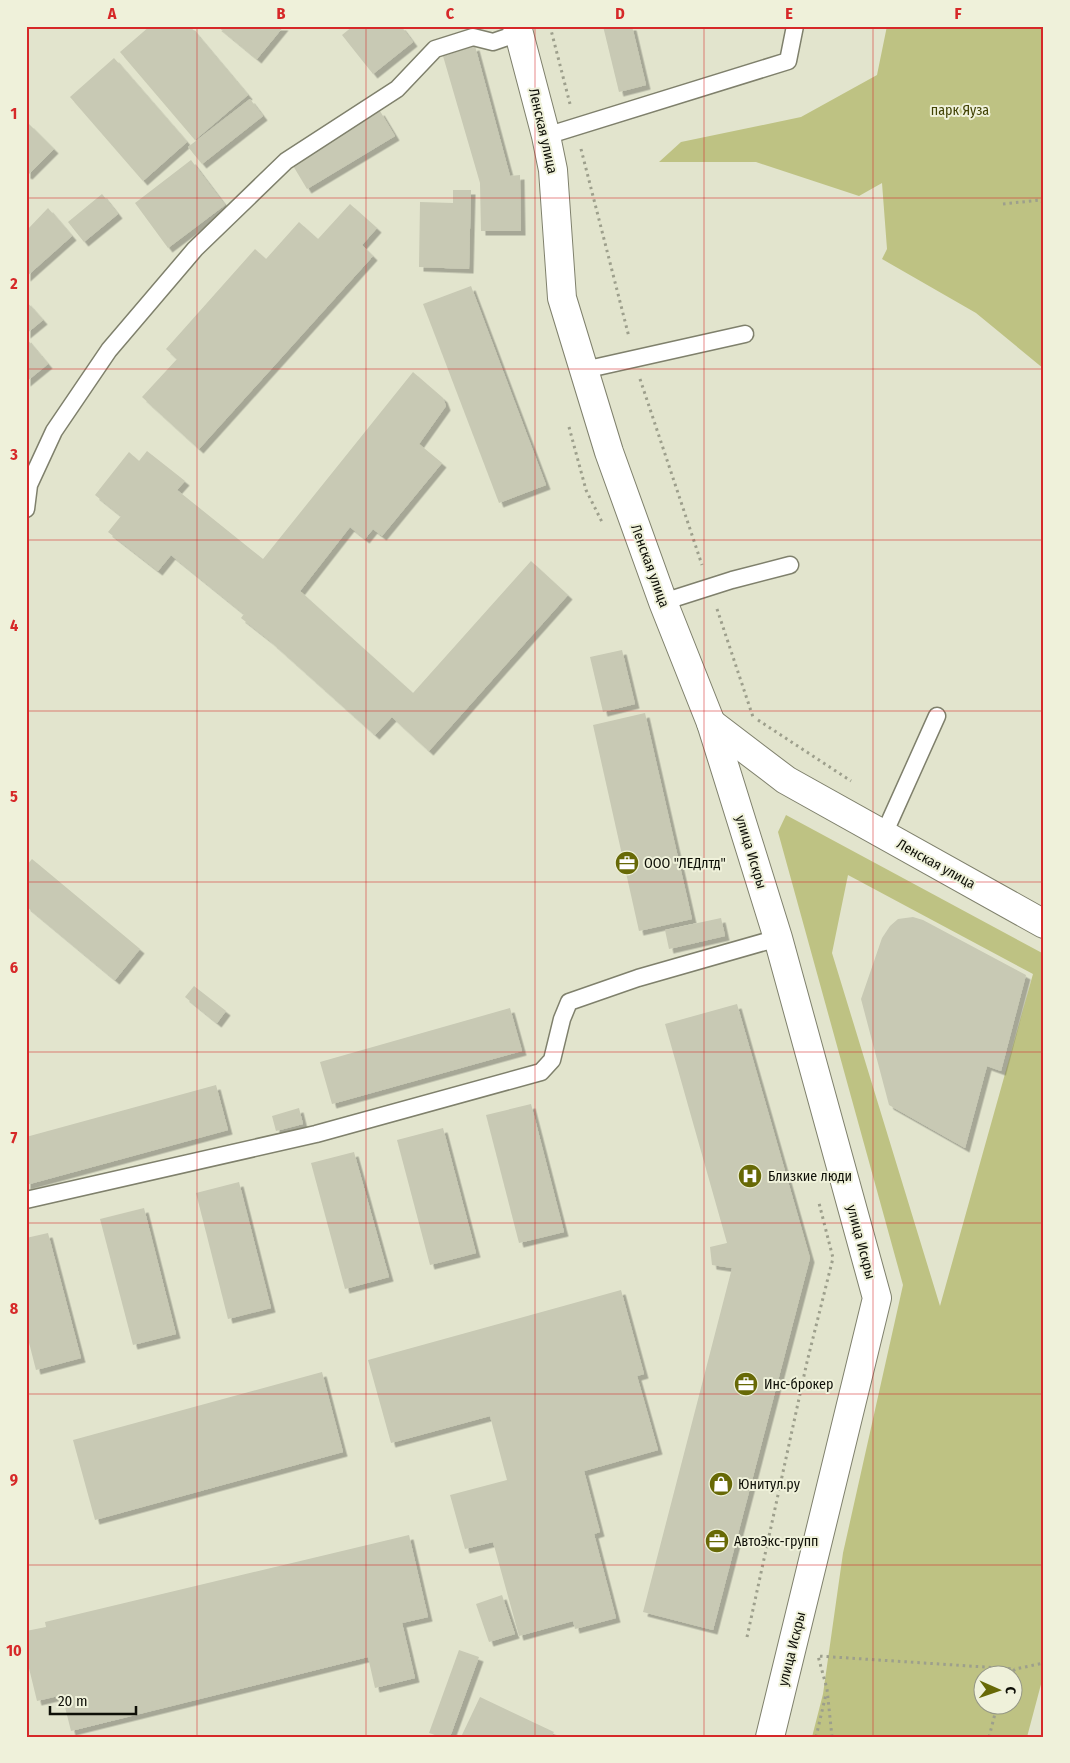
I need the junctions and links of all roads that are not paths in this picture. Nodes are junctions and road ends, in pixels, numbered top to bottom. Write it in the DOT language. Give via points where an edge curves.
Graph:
graph roads {
  1 [pos="795,26"];
  2 [pos="518,30"];
  3 [pos="546,136"];
  4 [pos="744,334"];
  5 [pos="584,370"];
  6 [pos="26,509"];
  7 [pos="790,566"];
  8 [pos="663,602"];
  9 [pos="938,716"];
  10 [pos="711,723"];
  11 [pos="884,834"];
  12 [pos="1044,924"];
  13 [pos="778,938"];
  14 [pos="26,1200"];
  15 [pos="770,1737"];
  1 -- 3 [label="lane" via="788,61"];
  2 -- 3 [label="street, Ленская улица"];
  2 -- 6 [label="lane" via="493,42 472,37 435,49 397,89 286,161 195,249 109,350 54,431 30,485"];
  3 -- 5 [label="street, Ленская улица" via="553,170 562,298"];
  4 -- 5 [label="lane"];
  5 -- 8 [label="street, Ленская улица" via="609,452"];
  7 -- 8 [label="lane"];
  8 -- 10 [label="street, Ленская улица"];
  9 -- 11 [label="lane"];
  10 -- 11 [label="street, Ленская улица" via="786,780"];
  10 -- 13 [label="street, улица Искры"];
  11 -- 12 [label="street, Ленская улица"];
  13 -- 14 [label="lane" via="638,978 570,1002 562,1019 552,1060 541,1072 316,1134"];
  13 -- 15 [label="street, улица Искры" via="877,1298"];
}
